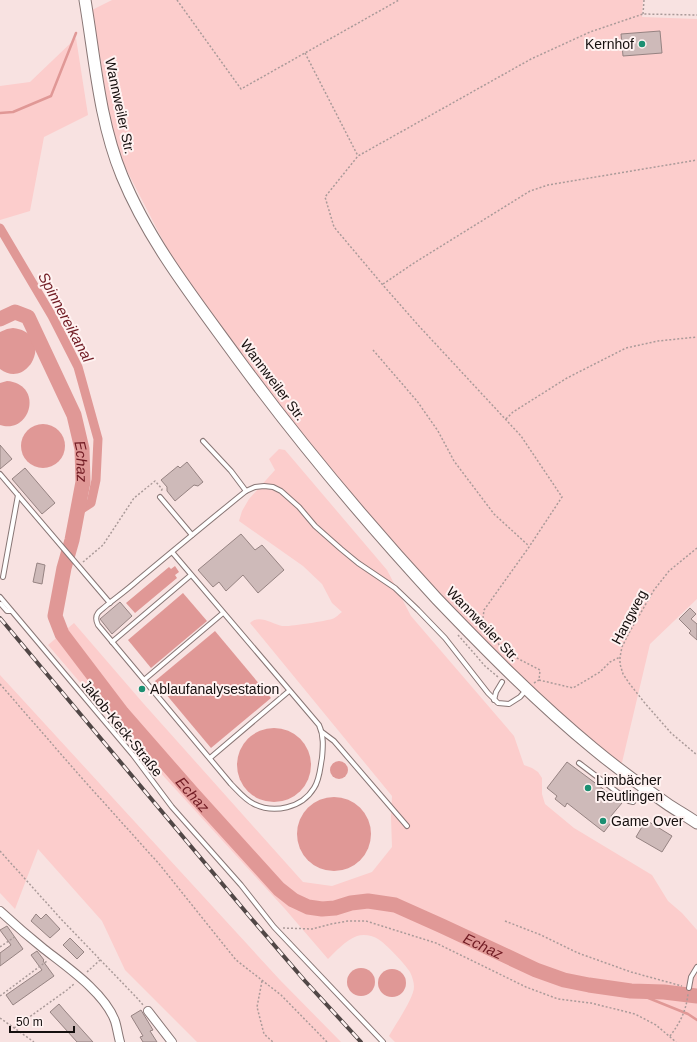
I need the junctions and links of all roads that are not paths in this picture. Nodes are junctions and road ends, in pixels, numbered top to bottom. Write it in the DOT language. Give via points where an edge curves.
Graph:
graph roads {
  1 [pos="85,0"];
  2 [pos="203,441"];
  3 [pos="0,474"];
  4 [pos="246,491"];
  5 [pos="18,495"];
  6 [pos="160,498"];
  7 [pos="192,535"];
  8 [pos="172,552"];
  9 [pos="191,575"];
  10 [pos="3,578"];
  11 [pos="0,597"];
  12 [pos="110,603"];
  13 [pos="0,604"];
  14 [pos="11,611"];
  15 [pos="223,613"];
  16 [pos="112,642"];
  17 [pos="144,680"];
  18 [pos="502,682"];
  19 [pos="527,690"];
  20 [pos="289,691"];
  21 [pos="494,700"];
  22 [pos="322,732"];
  23 [pos="210,758"];
  24 [pos="579,763"];
  25 [pos="644,787"];
  26 [pos="697,823"];
  27 [pos="407,826"];
  28 [pos="0,911"];
  29 [pos="697,967"];
  30 [pos="689,988"];
  31 [pos="148,1011"];
  32 [pos="120,1042"];
  33 [pos="172,1042"];
  34 [pos="383,1042"];
  1 -- 19 [label="main road, Wannweiler Str." via="100,101 115,159 134,202 157,242 266,397 351,501 424,584"];
  2 -- 4 [label="lane"];
  3 -- 5 [label="lane"];
  4 -- 7 [label="lane"];
  4 -- 21 [label="lane" via="264,486 281,490 341,549 395,588 418,610 445,638"];
  5 -- 10 [label="lane"];
  5 -- 12 [label="lane"];
  6 -- 7 [label="lane"];
  7 -- 8 [label="lane"];
  8 -- 9 [label="lane"];
  8 -- 12 [label="lane"];
  9 -- 15 [label="lane"];
  9 -- 16 [label="lane"];
  11 -- 14 [label="lane, Jakob-Keck-Straße"];
  12 -- 16 [label="lane" via="98,613 96,621"];
  13 -- 14 [label="lane" via="7,611"];
  14 -- 34 [label="lane, Jakob-Keck-Straße" via="274,927"];
  15 -- 17 [label="lane"];
  15 -- 20 [label="lane"];
  16 -- 17 [label="lane"];
  17 -- 23 [label="lane"];
  18 -- 21 [label="lane"];
  19 -- 21 [label="lane" via="520,698 509,704"];
  19 -- 25 [label="main road, Wannweiler Str." via="572,731"];
  20 -- 22 [label="lane" via="319,725"];
  20 -- 23 [label="lane"];
  22 -- 23 [label="lane" via="318,781 303,800 284,808 266,808 254,804 243,796"];
  22 -- 27 [label="lane" via="334,741"];
  24 -- 25 [label="lane" via="629,801 633,802"];
  25 -- 26 [label="main road, Wannweiler Str."];
  28 -- 32 [label="street" via="100,998 115,1021"];
  29 -- 30 [label="lane" via="691,977"];
  31 -- 33 [label="street"];
}
